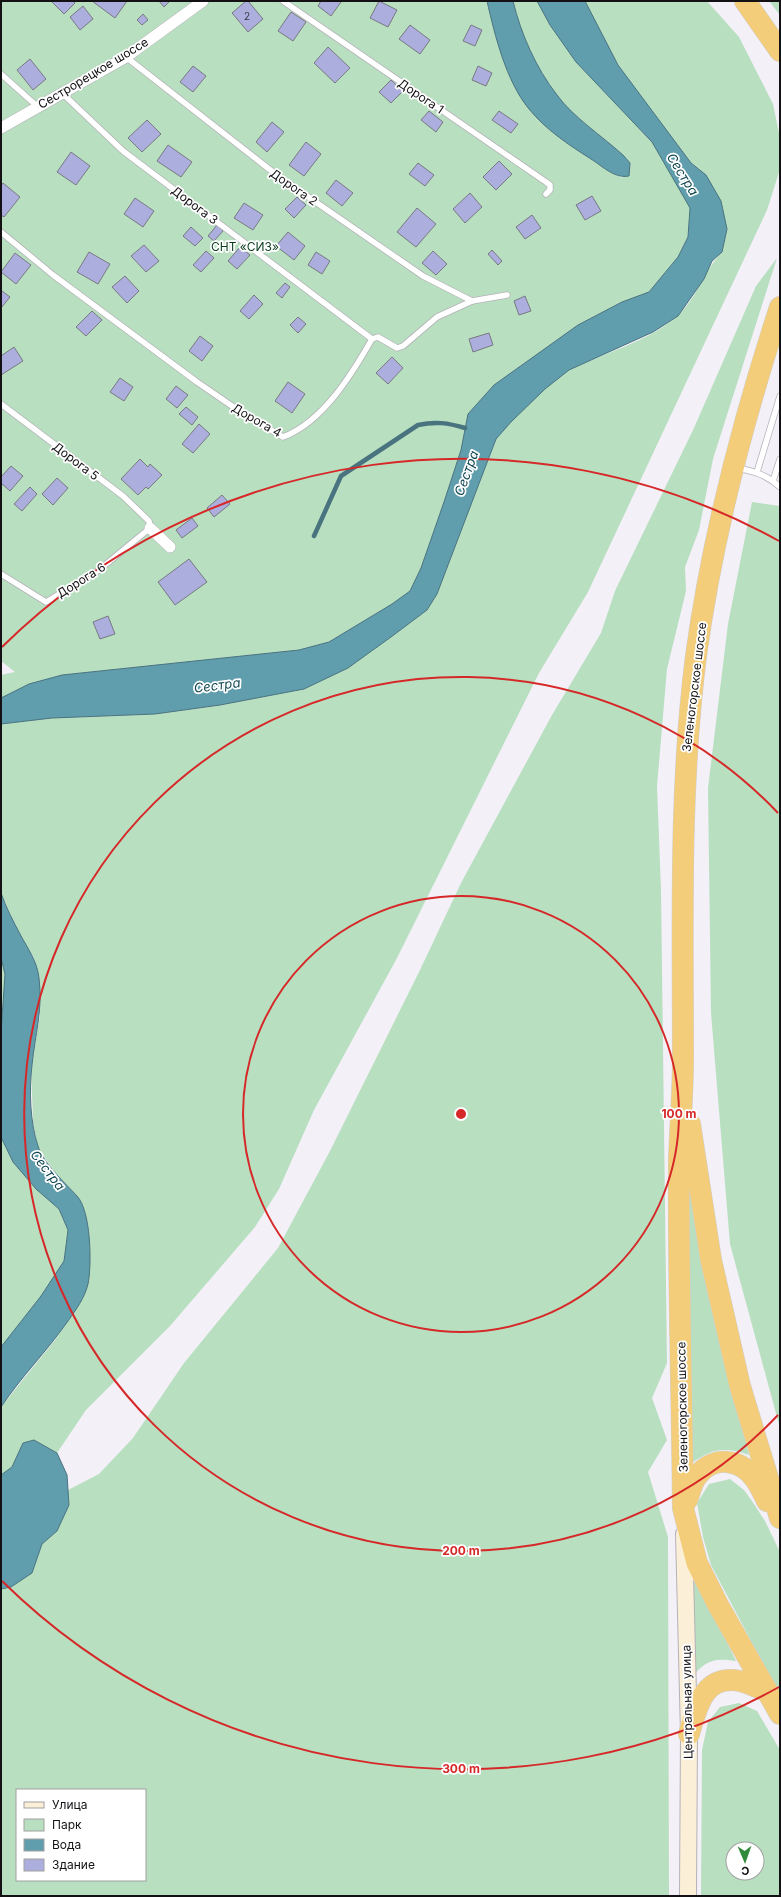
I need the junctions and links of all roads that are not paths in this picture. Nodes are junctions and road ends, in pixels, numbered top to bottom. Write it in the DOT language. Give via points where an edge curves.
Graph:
graph roads {
  1 [pos="283,1"];
  2 [pos="745,1"];
  3 [pos="199,2"];
  4 [pos="780,51"];
  5 [pos="126,57"];
  6 [pos="1,74"];
  7 [pos="62,93"];
  8 [pos="38,107"];
  9 [pos="1,128"];
  10 [pos="546,194"];
  11 [pos="1,232"];
  12 [pos="507,295"];
  13 [pos="472,301"];
  14 [pos="780,307"];
  15 [pos="372,339"];
  16 [pos="780,396"];
  17 [pos="1,404"];
  18 [pos="780,459"];
  19 [pos="734,467"];
  20 [pos="757,472"];
  21 [pos="773,481"];
  22 [pos="780,487"];
  23 [pos="150,525"];
  24 [pos="170,547"];
  25 [pos="1,574"];
  26 [pos="683,1077"];
  27 [pos="683,1508"];
  28 [pos="780,1518"];
  29 [pos="780,1522"];
  30 [pos="767,1691"];
  31 [pos="780,1714"];
  32 [pos="689,1734"];
  33 [pos="688,1896"];
  1 -- 10 [label="lane, Дорога 1" via="546,182 550,185 550,190"];
  2 -- 4 [label="highway"];
  3 -- 5 [label="street, Сестрорецкое шоссе"];
  5 -- 7 [label="street, Сестрорецкое шоссе"];
  5 -- 13 [label="lane, Дорога 2" via="278,176 423,276"];
  6 -- 8 [label="lane"];
  7 -- 8 [label="street, Сестрорецкое шоссе"];
  7 -- 15 [label="lane, Дорога 3" via="123,151"];
  8 -- 9 [label="street, Сестрорецкое шоссе"];
  11 -- 15 [label="lane, Дорога 4" via="52,275 197,382 248,417 283,437 297,432 338,394"];
  12 -- 13 [label="lane"];
  13 -- 15 [label="lane" via="437,317 403,346 397,348 378,337"];
  14 -- 19 [label="highway, Зеленогорское шоссе"];
  16 -- 20 [label="lane"];
  17 -- 23 [label="lane, Дорога 5" via="123,496"];
  18 -- 21 [label="lane"];
  19 -- 20 [label="lane"];
  19 -- 26 [label="highway, Зеленогорское шоссе" via="707,584 686,740 682,832"];
  20 -- 21 [label="lane"];
  21 -- 22 [label="lane"];
  23 -- 24 [label="street"];
  23 -- 25 [label="lane, Дорога 6" via="99,570 46,602"];
  26 -- 27 [label="highway, Зеленогорское шоссе" via="679,1161"];
  26 -- 28 [label="highway, Зеленогорское шоссе" via="711,1260 740,1386"];
  27 -- 29 [label="highway" via="697,1476 708,1466 721,1461 738,1463 754,1478"];
  27 -- 30 [label="highway, Зеленогорское шоссе" via="697,1563"];
  27 -- 32 [label="main road, Центральная улица"];
  30 -- 31 [label="highway, Зеленогорское шоссе"];
  30 -- 32 [label="highway" via="742,1681 723,1679 709,1687 697,1705"];
  32 -- 33 [label="main road, Центральная улица"];
}
